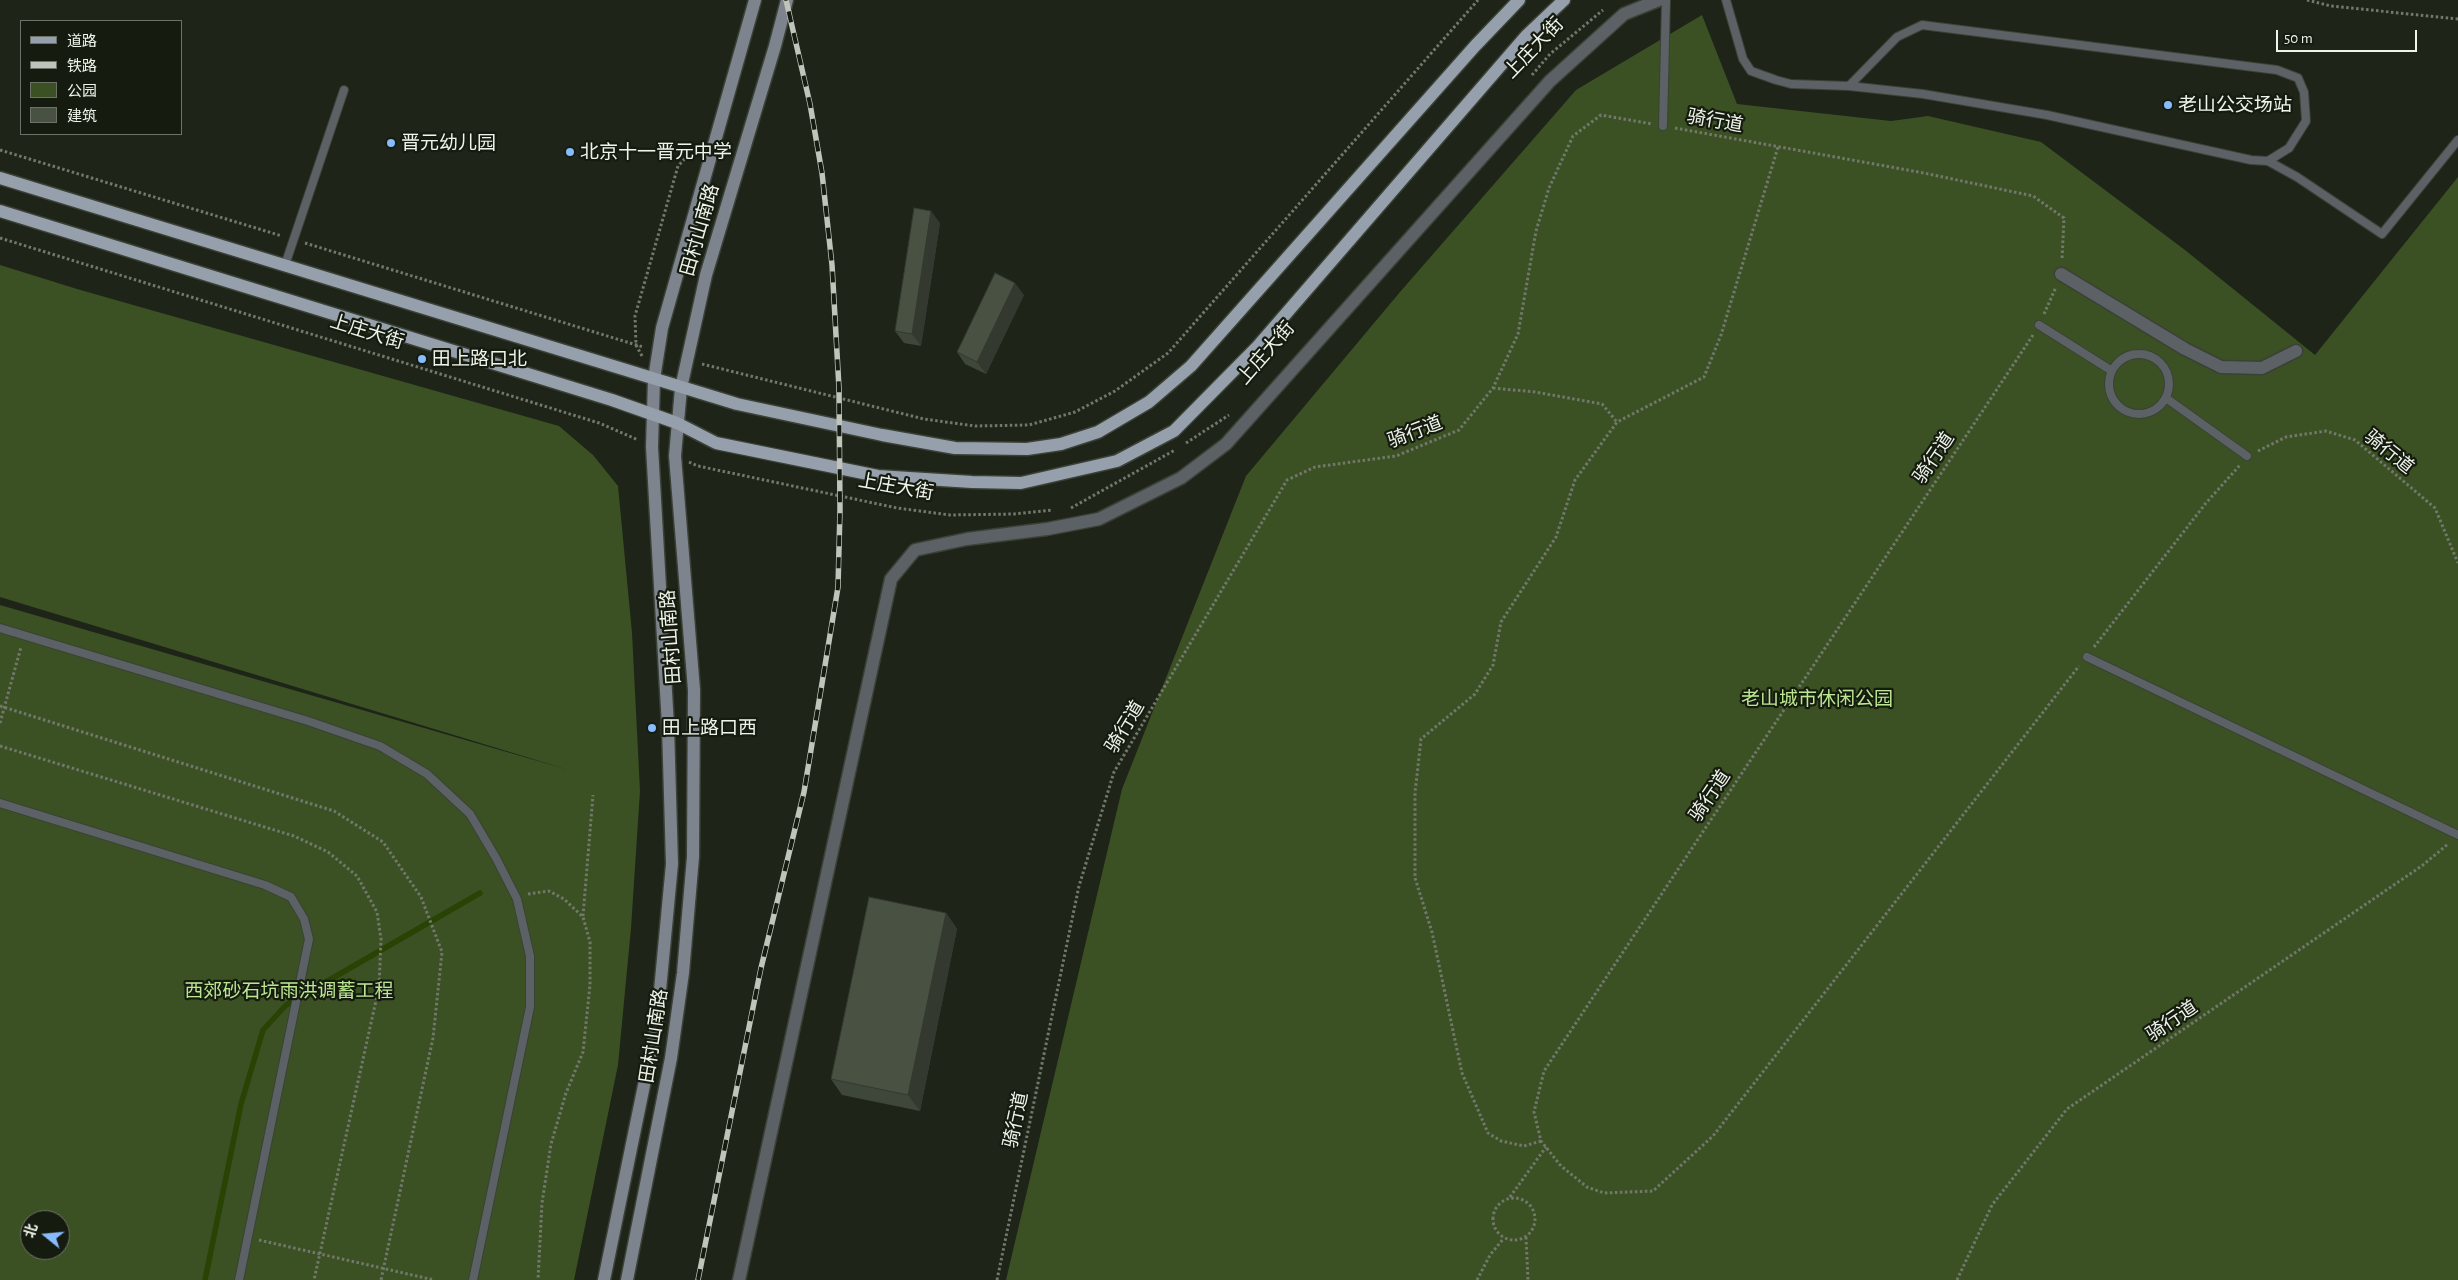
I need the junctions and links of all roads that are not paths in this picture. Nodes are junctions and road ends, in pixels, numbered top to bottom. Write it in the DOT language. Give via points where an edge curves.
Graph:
graph roads {
  1 [pos="755,0"];
  2 [pos="787,0"];
  3 [pos="1519,0"];
  4 [pos="1564,0"];
  5 [pos="1659,0"];
  6 [pos="1666,0"];
  7 [pos="1726,0"];
  8 [pos="1849,86"];
  9 [pos="344,90"];
  10 [pos="1663,126"];
  11 [pos="2458,140"];
  12 [pos="2268,160"];
  13 [pos="0,178"];
  14 [pos="0,211"];
  15 [pos="285,265"];
  16 [pos="2061,274"];
  17 [pos="2040,325"];
  18 [pos="2296,351"];
  19 [pos="2112,371"];
  20 [pos="654,379"];
  21 [pos="681,388"];
  22 [pos="2166,398"];
  23 [pos="652,414"];
  24 [pos="677,423"];
  25 [pos="2247,456"];
  26 [pos="0,628"];
  27 [pos="2087,657"];
  28 [pos="0,803"];
  29 [pos="2458,835"];
  30 [pos="239,1280"];
  31 [pos="473,1280"];
  32 [pos="604,1280"];
  33 [pos="627,1280"];
  34 [pos="739,1280"];
  1 -- 20 [label="main road, 田村山南路" via="662,328"];
  2 -- 21 [label="main road, 田村山南路" via="706,275"];
  3 -- 21 [label="main road, 上庄大街" via="1191,366 1149,402 1098,432 1061,444 1027,449 955,448 747,406"];
  4 -- 24 [label="main road, 上庄大街" via="1527,35 1226,381 1174,431 1117,461 1021,483 878,476 716,443"];
  5 -- 34 [label="street" via="1624,14 1550,81 1226,444 1181,478 1098,519 915,550 891,579"];
  6 -- 10 [label="lane"];
  7 -- 8 [label="lane" via="1743,58 1751,71 1791,84"];
  8 -- 12 [label="lane" via="1923,94 2037,113 2251,160"];
  8 -- 12 [label="lane" via="1897,37 1922,25 2277,70 2298,78 2304,92 2306,120 2289,148"];
  9 -- 15 [label="lane"];
  11 -- 12 [label="lane" via="2382,234"];
  13 -- 15 [label="main road, 上庄大街"];
  14 -- 23 [label="main road, 上庄大街"];
  15 -- 20 [label="main road, 上庄大街"];
  16 -- 18 [label="street" via="2185,349 2221,367 2262,368"];
  17 -- 19 [label="lane"];
  19 -- 22 [label="lane" via="2110,391 2114,401 2130,413 2151,412"];
  19 -- 22 [label="lane" via="2125,357 2134,354 2152,357 2166,370 2169,379"];
  20 -- 21 [label="main road, 上庄大街"];
  20 -- 23 [label="main road, 田村山南路"];
  21 -- 24 [label="main road, 田村山南路"];
  22 -- 25 [label="lane"];
  23 -- 24 [label="main road, 上庄大街"];
  23 -- 32 [label="main road, 田村山南路" via="672,864 657,1022"];
  24 -- 33 [label="main road, 田村山南路" via="675,456 694,690 693,857 683,973 671,1058"];
  26 -- 31 [label="lane" via="308,721 380,746 427,774 470,814 517,899 530,956 530,1007"];
  27 -- 29 [label="lane"];
  28 -- 30 [label="lane" via="265,885 290,897 304,919 310,939"];
}
